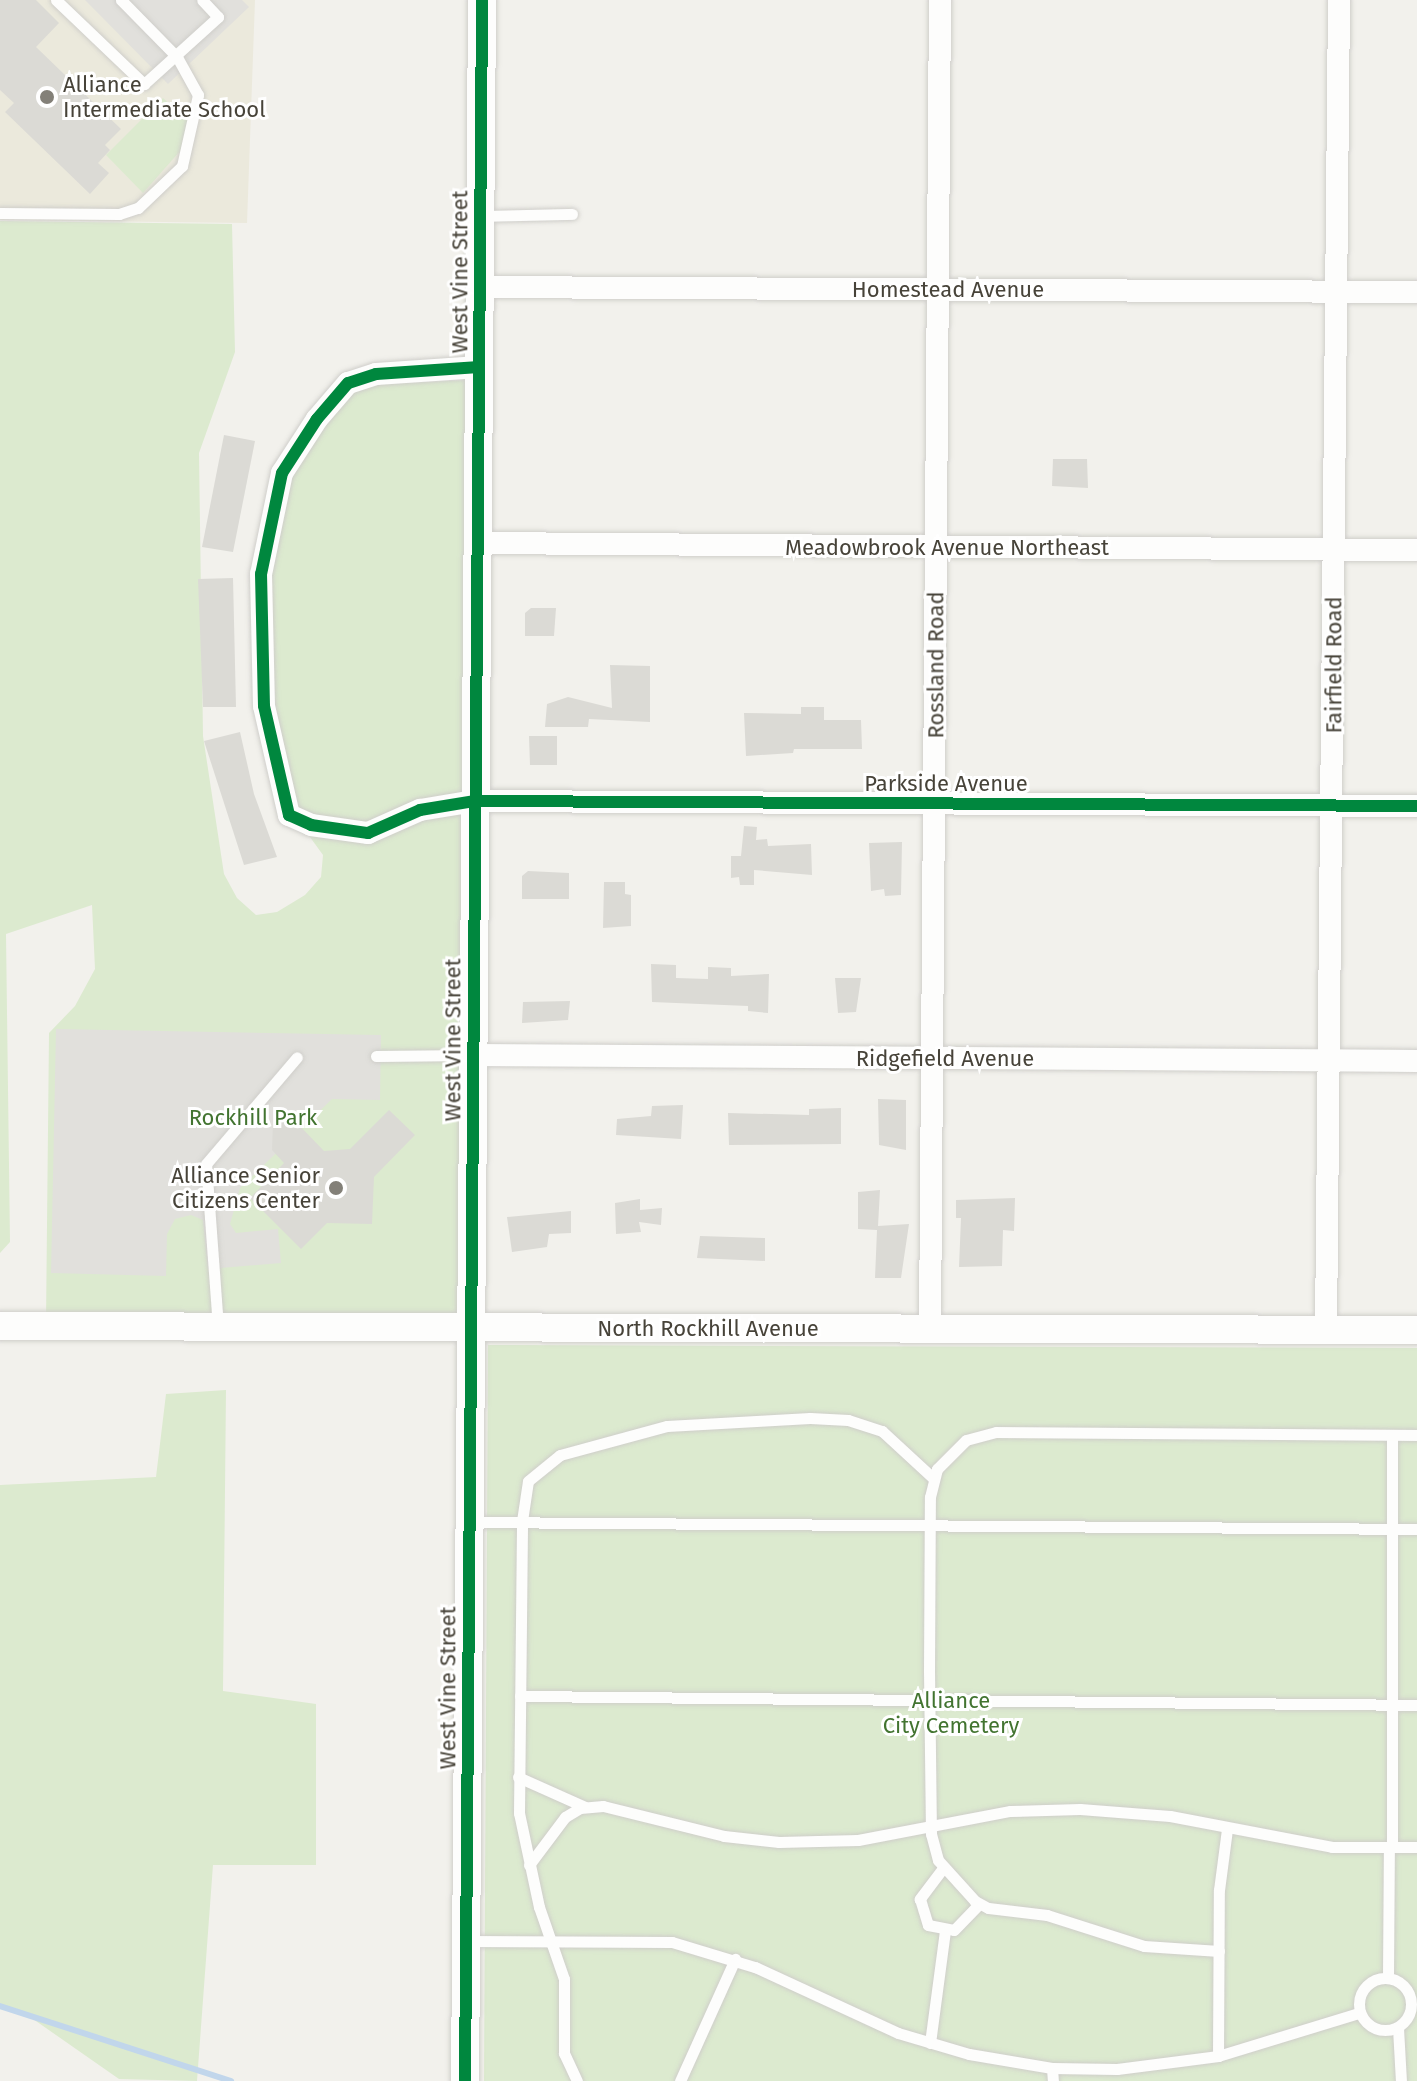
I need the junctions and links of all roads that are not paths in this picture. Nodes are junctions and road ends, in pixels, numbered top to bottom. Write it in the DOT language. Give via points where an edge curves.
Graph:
graph roads {
  1 [pos="56,0"];
  2 [pos="121,0"];
  3 [pos="202,0"];
  4 [pos="482,0"];
  5 [pos="940,0"];
  6 [pos="1339,0"];
  7 [pos="177,57"];
  8 [pos="0,213"];
  9 [pos="572,214"];
  10 [pos="480,216"];
  11 [pos="479,287"];
  12 [pos="937,290"];
  13 [pos="1417,292"];
  14 [pos="1337,293"];
  15 [pos="479,367"];
  16 [pos="478,543"];
  17 [pos="937,547"];
  18 [pos="1335,550"];
  19 [pos="1417,550"];
  20 [pos="475,801"];
  21 [pos="935,804"];
  22 [pos="1332,805"];
  23 [pos="1417,806"];
  24 [pos="473,1055"];
  25 [pos="376,1056"];
  26 [pos="297,1057"];
  27 [pos="932,1059"];
  28 [pos="1326,1061"];
  29 [pos="1417,1061"];
  30 [pos="0,1326"];
  31 [pos="218,1327"];
  32 [pos="930,1329"];
  33 [pos="471,1330"];
  34 [pos="1326,1330"];
  35 [pos="1417,1330"];
  36 [pos="1392,1435"];
  37 [pos="1417,1435"];
  38 [pos="933,1478"];
  39 [pos="522,1521"];
  40 [pos="469,1522"];
  41 [pos="930,1526"];
  42 [pos="1393,1529"];
  43 [pos="1417,1529"];
  44 [pos="520,1696"];
  45 [pos="929,1699"];
  46 [pos="1391,1704"];
  47 [pos="1417,1705"];
  48 [pos="518,1777"];
  49 [pos="585,1807"];
  50 [pos="930,1826"];
  51 [pos="1227,1829"];
  52 [pos="1417,1847"];
  53 [pos="1390,1848"];
  54 [pos="529,1865"];
  55 [pos="943,1868"];
  56 [pos="979,1904"];
  57 [pos="945,1931"];
  58 [pos="551,1938"];
  59 [pos="466,1941"];
  60 [pos="1219,1951"];
  61 [pos="735,1959"];
  62 [pos="1388,1977"];
  63 [pos="1414,2005"];
  64 [pos="1359,2013"];
  65 [pos="1398,2028"];
  66 [pos="930,2043"];
  67 [pos="1218,2056"];
  68 [pos="1052,2075"];
  69 [pos="465,2081"];
  70 [pos="577,2081"];
  71 [pos="680,2081"];
  72 [pos="1401,2081"];
  1 -- 7 [label="lane" via="144,84"];
  2 -- 7 [label="lane"];
  3 -- 7 [label="lane" via="218,17"];
  4 -- 10 [label="street, West Vine Street"];
  5 -- 12 [label="street, Rossland Road"];
  6 -- 14 [label="street, Fairfield Road"];
  7 -- 8 [label="lane" via="198,95 182,166 138,208 119,214"];
  9 -- 10 [label="lane"];
  10 -- 11 [label="street, West Vine Street"];
  11 -- 12 [label="street, Homestead Avenue"];
  11 -- 15 [label="street, West Vine Street"];
  12 -- 14 [label="street, Homestead Avenue"];
  12 -- 17 [label="street, Rossland Road"];
  13 -- 14 [label="street, Homestead Avenue"];
  14 -- 18 [label="street, Fairfield Road"];
  15 -- 16 [label="street, West Vine Street"];
  15 -- 20 [label="street, Parkside Avenue" via="376,374 348,383 286,461 261,574 264,706 289,815 340,832 368,833 420,810"];
  16 -- 17 [label="street, Meadowbrook Avenue Northeast"];
  16 -- 20 [label="street, West Vine Street"];
  17 -- 18 [label="street, Meadowbrook Avenue Northeast"];
  17 -- 21 [label="street, Rossland Road"];
  18 -- 19 [label="street, Meadowbrook Avenue Northeast"];
  18 -- 22 [label="street, Fairfield Road"];
  20 -- 21 [label="street, Parkside Avenue"];
  20 -- 24 [label="street, West Vine Street"];
  21 -- 22 [label="street, Parkside Avenue"];
  21 -- 27 [label="street, Rossland Road"];
  22 -- 23 [label="street, Parkside Avenue"];
  22 -- 28 [label="street, Fairfield Road"];
  24 -- 25 [label="lane"];
  24 -- 27 [label="street, Ridgefield Avenue"];
  24 -- 33 [label="street, West Vine Street"];
  26 -- 31 [label="lane" via="206,1164"];
  27 -- 28 [label="street, Ridgefield Avenue"];
  27 -- 32 [label="street, Rossland Road"];
  28 -- 29 [label="street, Ridgefield Avenue"];
  28 -- 34 [label="street, Fairfield Road"];
  30 -- 31 [label="street, North Rockhill Avenue"];
  31 -- 33 [label="street, North Rockhill Avenue"];
  32 -- 33 [label="street, North Rockhill Avenue"];
  32 -- 34 [label="street, North Rockhill Avenue"];
  33 -- 40 [label="street, West Vine Street"];
  34 -- 35 [label="street, North Rockhill Avenue"];
  36 -- 37 [label="lane"];
  36 -- 38 [label="lane" via="996,1432 966,1440 945,1457"];
  36 -- 42 [label="lane"];
  38 -- 39 [label="lane" via="895,1439 848,1420 683,1424 550,1459 528,1481"];
  38 -- 41 [label="lane"];
  39 -- 40 [label="lane"];
  39 -- 41 [label="lane"];
  39 -- 44 [label="lane"];
  40 -- 59 [label="street, West Vine Street"];
  41 -- 42 [label="lane"];
  41 -- 45 [label="lane"];
  42 -- 43 [label="lane"];
  42 -- 46 [label="lane"];
  44 -- 45 [label="lane"];
  44 -- 48 [label="lane"];
  45 -- 46 [label="lane"];
  45 -- 50 [label="lane"];
  46 -- 47 [label="lane"];
  46 -- 53 [label="lane"];
  48 -- 49 [label="lane"];
  48 -- 54 [label="lane"];
  49 -- 50 [label="lane" via="626,1808 712,1833 770,1842 858,1840"];
  49 -- 54 [label="lane" via="558,1825"];
  50 -- 51 [label="lane" via="1010,1811 1080,1809 1148,1813"];
  50 -- 55 [label="lane"];
  51 -- 53 [label="lane" via="1306,1844"];
  51 -- 60 [label="lane" via="1219,1877"];
  52 -- 53 [label="lane"];
  53 -- 62 [label="lane"];
  54 -- 58 [label="lane"];
  55 -- 56 [label="lane"];
  55 -- 57 [label="lane" via="922,1891 919,1907 928,1925"];
  56 -- 57 [label="lane" via="960,1927"];
  56 -- 60 [label="lane" via="1047,1915 1144,1946"];
  57 -- 66 [label="lane"];
  58 -- 59 [label="lane"];
  58 -- 61 [label="lane" via="672,1942"];
  58 -- 70 [label="lane" via="566,1989 564,2053"];
  59 -- 69 [label="street, West Vine Street"];
  60 -- 67 [label="lane"];
  61 -- 66 [label="lane" via="882,2027"];
  61 -- 71 [label="lane"];
  62 -- 63 [label="lane" via="1402,1984"];
  62 -- 64 [label="lane" via="1364,1991"];
  63 -- 65 [label="lane" via="1409,2020"];
  64 -- 65 [label="lane" via="1378,2028"];
  64 -- 67 [label="lane"];
  65 -- 72 [label="lane"];
  66 -- 68 [label="lane"];
  67 -- 68 [label="lane"];
}
